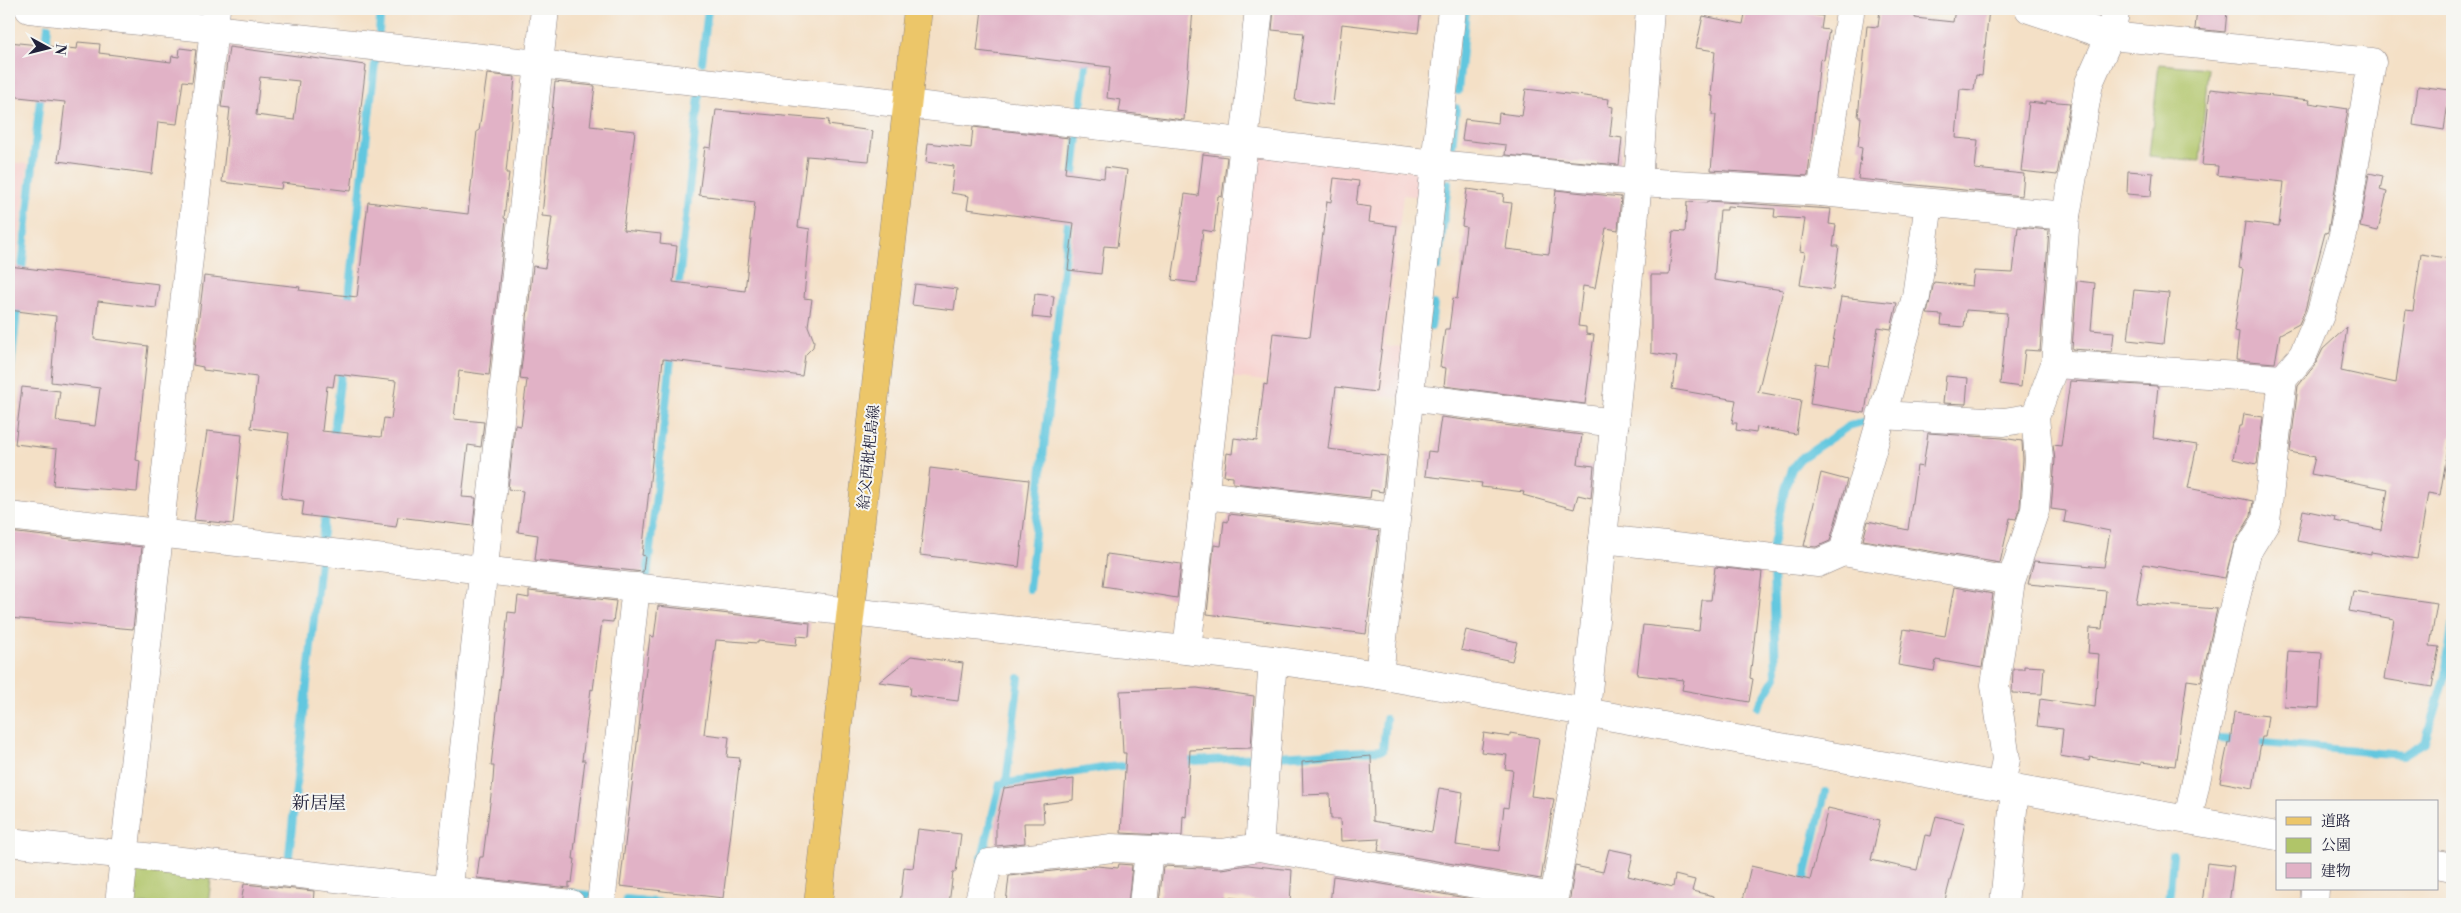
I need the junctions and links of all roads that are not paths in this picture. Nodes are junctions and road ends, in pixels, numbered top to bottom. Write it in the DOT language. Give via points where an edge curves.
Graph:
graph roads {
  1 [pos="29,9"];
  2 [pos="545,9"];
  3 [pos="918,9"];
  4 [pos="1259,9"];
  5 [pos="1452,9"];
  6 [pos="1650,9"];
  7 [pos="2029,9"];
  8 [pos="2116,9"];
  9 [pos="1847,10"];
  10 [pos="215,19"];
  11 [pos="2110,36"];
  12 [pos="539,64"];
  13 [pos="907,104"];
  14 [pos="1244,143"];
  15 [pos="1435,164"];
  16 [pos="1638,182"];
  17 [pos="1820,192"];
  18 [pos="1929,203"];
  19 [pos="2066,216"];
  20 [pos="2056,364"];
  21 [pos="2283,379"];
  22 [pos="1409,397"];
  23 [pos="1880,415"];
  24 [pos="2035,417"];
  25 [pos="1615,423"];
  26 [pos="1204,495"];
  27 [pos="9,516"];
  28 [pos="1396,517"];
  29 [pos="159,532"];
  30 [pos="1603,538"];
  31 [pos="1843,552"];
  32 [pos="484,569"];
  33 [pos="2011,581"];
  34 [pos="636,587"];
  35 [pos="852,611"];
  36 [pos="1187,650"];
  37 [pos="1273,660"];
  38 [pos="1379,675"];
  39 [pos="1586,712"];
  40 [pos="2008,788"];
  41 [pos="2188,820"];
  42 [pos="2276,836"];
  43 [pos="9,842"];
  44 [pos="1259,847"];
  45 [pos="1149,851"];
  46 [pos="124,854"];
  47 [pos="2438,864"];
  48 [pos="2452,867"];
  49 [pos="2315,890"];
  50 [pos="448,897"];
  51 [pos="1553,901"];
  52 [pos="118,904"];
  53 [pos="571,904"];
  54 [pos="601,904"];
  55 [pos="818,904"];
  56 [pos="978,904"];
  57 [pos="1144,904"];
  58 [pos="2004,904"];
  59 [pos="2314,904"];
  1 -- 10 [label="street"];
  2 -- 12 [label="street"];
  3 -- 13 [label="main road, 給父西枇杷島線"];
  4 -- 14 [label="street"];
  5 -- 15 [label="street"];
  6 -- 16 [label="street"];
  7 -- 11 [label="street"];
  8 -- 11 [label="street"];
  9 -- 17 [label="street"];
  10 -- 12 [label="street"];
  10 -- 29 [label="street"];
  11 -- 19 [label="street" via="2089,83"];
  11 -- 21 [label="street" via="2372,62 2343,235 2320,315 2303,355"];
  12 -- 13 [label="street"];
  12 -- 32 [label="street"];
  13 -- 14 [label="street"];
  13 -- 35 [label="main road, 給父西枇杷島線"];
  14 -- 15 [label="street"];
  14 -- 26 [label="street"];
  15 -- 16 [label="street"];
  15 -- 22 [label="street"];
  16 -- 17 [label="street"];
  16 -- 25 [label="street"];
  17 -- 18 [label="street"];
  18 -- 19 [label="street"];
  18 -- 23 [label="street" via="1916,298"];
  19 -- 20 [label="street"];
  20 -- 21 [label="street"];
  20 -- 24 [label="street"];
  21 -- 41 [label="street" via="2266,521 2247,552"];
  22 -- 25 [label="street"];
  22 -- 28 [label="street"];
  23 -- 24 [label="street" via="2004,422"];
  23 -- 31 [label="street"];
  24 -- 33 [label="street" via="2039,458 2035,510"];
  25 -- 30 [label="street"];
  26 -- 28 [label="street"];
  26 -- 36 [label="street"];
  27 -- 29 [label="street"];
  28 -- 38 [label="street"];
  29 -- 32 [label="street"];
  29 -- 46 [label="street"];
  30 -- 31 [label="street" via="1818,563"];
  30 -- 39 [label="street"];
  31 -- 33 [label="street"];
  32 -- 34 [label="street"];
  32 -- 50 [label="street"];
  33 -- 40 [label="street" via="1995,685"];
  34 -- 35 [label="street"];
  34 -- 54 [label="street"];
  35 -- 36 [label="street"];
  35 -- 55 [label="main road, 給父西枇杷島線"];
  36 -- 37 [label="street"];
  37 -- 38 [label="street"];
  37 -- 44 [label="street"];
  38 -- 39 [label="street"];
  39 -- 40 [label="street"];
  39 -- 51 [label="street"];
  40 -- 41 [label="street"];
  40 -- 58 [label="street"];
  41 -- 42 [label="street"];
  43 -- 46 [label="street"];
  44 -- 45 [label="street" via="1222,853"];
  44 -- 51 [label="street"];
  45 -- 56 [label="street" via="1112,848 989,863"];
  45 -- 57 [label="street"];
  46 -- 50 [label="street"];
  46 -- 52 [label="street"];
  47 -- 48 [label="street"];
  49 -- 59 [label="street"];
  50 -- 53 [label="street"];
}
